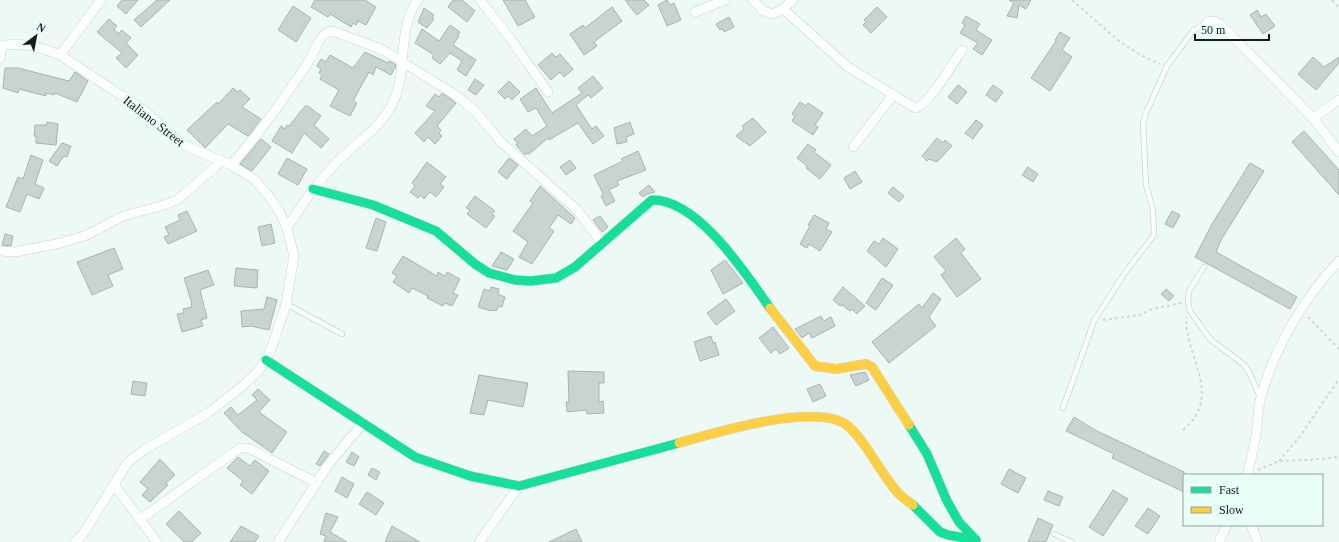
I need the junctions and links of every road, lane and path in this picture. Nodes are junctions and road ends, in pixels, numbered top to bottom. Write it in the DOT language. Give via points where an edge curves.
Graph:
graph roads {
  1 [pos="101,0"];
  2 [pos="418,0"];
  3 [pos="480,0"];
  4 [pos="725,0"];
  5 [pos="753,0"];
  6 [pos="792,0"];
  7 [pos="1072,0"];
  8 [pos="1332,0"];
  9 [pos="1339,8"];
  10 [pos="783,9"];
  11 [pos="695,12"];
  12 [pos="1207,22"];
  13 [pos="1,46"];
  14 [pos="962,50"];
  15 [pos="60,55"];
  16 [pos="0,58"];
  17 [pos="402,63"];
  18 [pos="1167,66"];
  19 [pos="548,92"];
  20 [pos="893,95"];
  21 [pos="1339,100"];
  22 [pos="1313,118"];
  23 [pos="853,148"];
  24 [pos="1339,152"];
  25 [pos="226,163"];
  26 [pos="313,189"];
  27 [pos="287,228"];
  28 [pos="602,243"];
  29 [pos="0,251"];
  30 [pos="1339,261"];
  31 [pos="1204,267"];
  32 [pos="1188,303"];
  33 [pos="286,304"];
  34 [pos="1301,310"];
  35 [pos="1094,320"];
  36 [pos="342,334"];
  37 [pos="1339,349"];
  38 [pos="266,360"];
  39 [pos="1339,379"];
  40 [pos="1261,398"];
  41 [pos="1063,408"];
  42 [pos="362,424"];
  43 [pos="1183,430"];
  44 [pos="1339,457"];
  45 [pos="1279,461"];
  46 [pos="1247,474"];
  47 [pos="317,483"];
  48 [pos="115,486"];
  49 [pos="519,486"];
  50 [pos="139,520"];
  51 [pos="1227,526"];
  52 [pos="1251,526"];
  53 [pos="1054,534"];
  54 [pos="977,541"];
  55 [pos="75,542"];
  56 [pos="157,542"];
  57 [pos="278,542"];
  58 [pos="479,542"];
  59 [pos="1072,542"];
  60 [pos="1219,542"];
  61 [pos="1258,542"];
  1 -- 15 [label="street"];
  2 -- 17 [label="street" via="410,11 406,24"];
  3 -- 19 [label="street" via="522,53"];
  4 -- 11 [label="street"];
  5 -- 10 [label="street" via="768,14"];
  6 -- 10 [label="street"];
  7 -- 18 [label="path" via="1120,42 1144,58"];
  8 -- 9 [label="path"];
  10 -- 20 [label="street" via="848,67"];
  12 -- 18 [label="lane" via="1193,31"];
  12 -- 22 [label="street" via="1219,23"];
  13 -- 15 [label="street, Italiano Street" via="22,44"];
  13 -- 16 [label="street"];
  14 -- 20 [label="street" via="920,107 913,107"];
  15 -- 25 [label="street, Italiano Street" via="145,111 181,144"];
  17 -- 25 [label="street" via="383,50 346,35 333,31 325,34 269,120"];
  17 -- 26 [label="street" via="392,106 380,124 346,152"];
  17 -- 28 [label="street" via="458,96 476,111 501,142 577,210"];
  18 -- 35 [label="lane" via="1143,123 1146,185 1153,210 1154,235 1124,274"];
  20 -- 23 [label="street"];
  21 -- 22 [label="street"];
  22 -- 24 [label="street"];
  25 -- 27 [label="street, Italiano Street" via="254,179 261,186 279,211"];
  25 -- 29 [label="street" via="177,200 123,216 88,235 15,252"];
  26 -- 27 [label="street"];
  26 -- 28 [label="street" via="373,205 436,232 480,268 490,274 506,278 528,282 547,281 565,275 583,263"];
  27 -- 33 [label="street, Italiano Street" via="294,256"];
  28 -- 54 [label="street" via="652,200 658,198 666,200 695,220 719,240 768,308 815,366 836,368 866,364 872,367 927,454 947,501 960,522"];
  30 -- 34 [label="street" via="1323,278"];
  31 -- 32 [label="lane" via="1189,291"];
  32 -- 35 [label="path" via="1152,309 1140,315"];
  32 -- 40 [label="lane" via="1210,339 1248,370"];
  32 -- 43 [label="path" via="1186,321 1202,394 1193,421"];
  33 -- 36 [label="lane"];
  33 -- 38 [label="street, Italiano Street"];
  34 -- 37 [label="path"];
  34 -- 40 [label="street" via="1274,360"];
  35 -- 41 [label="lane"];
  38 -- 42 [label="street"];
  38 -- 48 [label="street, Italiano Street" via="244,385 208,413 128,462"];
  39 -- 45 [label="path" via="1301,435"];
  40 -- 46 [label="street"];
  42 -- 47 [label="street" via="328,465"];
  42 -- 49 [label="street" via="415,457 470,476"];
  44 -- 45 [label="path"];
  45 -- 46 [label="path"];
  47 -- 50 [label="street" via="248,448 240,448"];
  47 -- 57 [label="street"];
  48 -- 50 [label="street"];
  48 -- 55 [label="street, Italiano Street"];
  49 -- 54 [label="street" via="703,436 802,416 828,417 847,425 899,494 938,531"];
  49 -- 58 [label="street"];
  50 -- 56 [label="street"];
  51 -- 60 [label="street"];
  52 -- 61 [label="street"];
  53 -- 59 [label="lane"];
}
